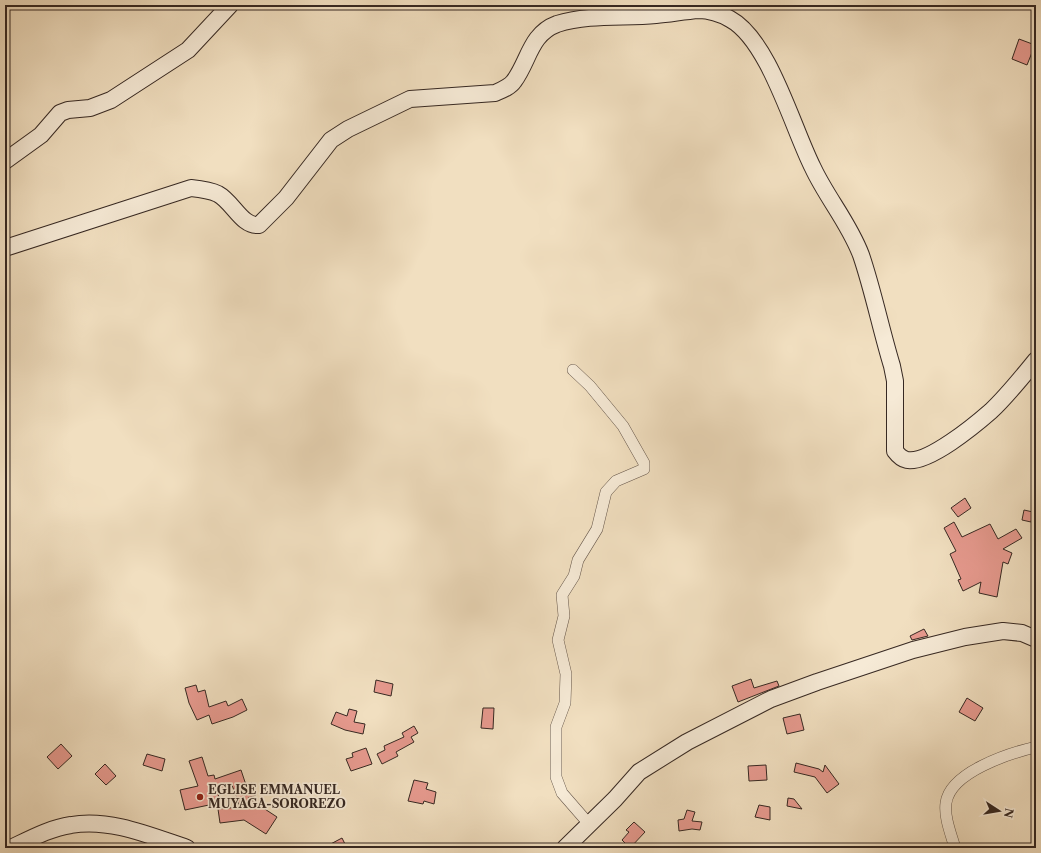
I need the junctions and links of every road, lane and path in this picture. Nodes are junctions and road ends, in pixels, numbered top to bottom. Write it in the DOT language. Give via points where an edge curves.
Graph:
graph roads {
  1 [pos="230,5"];
  2 [pos="5,161"];
  3 [pos="5,248"];
  4 [pos="1036,360"];
  5 [pos="573,370"];
  6 [pos="1036,639"];
  7 [pos="1036,747"];
  8 [pos="589,824"];
  9 [pos="11,848"];
  10 [pos="187,848"];
  11 [pos="565,848"];
  12 [pos="955,848"];
  1 -- 2 [label="street" via="188,50 111,100 90,108 68,110 60,114 41,135"];
  3 -- 4 [label="street" via="191,188 219,195 246,221 259,225 286,198 331,140 410,99 495,93 507,88 514,81 533,43 554,25 572,20 699,10 738,23 753,41 766,61 812,166 852,233 892,366 895,382 895,451 899,456 906,460 927,457 965,432 991,410"];
  5 -- 8 [label="street" via="590,386 623,426 644,463 644,469 616,481 606,492 598,529 578,560 574,576 562,595 564,616 558,640 566,674 565,703 556,727 556,778 562,793"];
  6 -- 8 [label="street" via="1022,633 1004,631 965,637 913,650 772,699 687,742 639,772"];
  7 -- 12 [label="street" via="984,766 955,784 949,792 946,812"];
  8 -- 11 [label="street"];
  9 -- 10 [label="street" via="57,828 88,824 127,829"];
}
